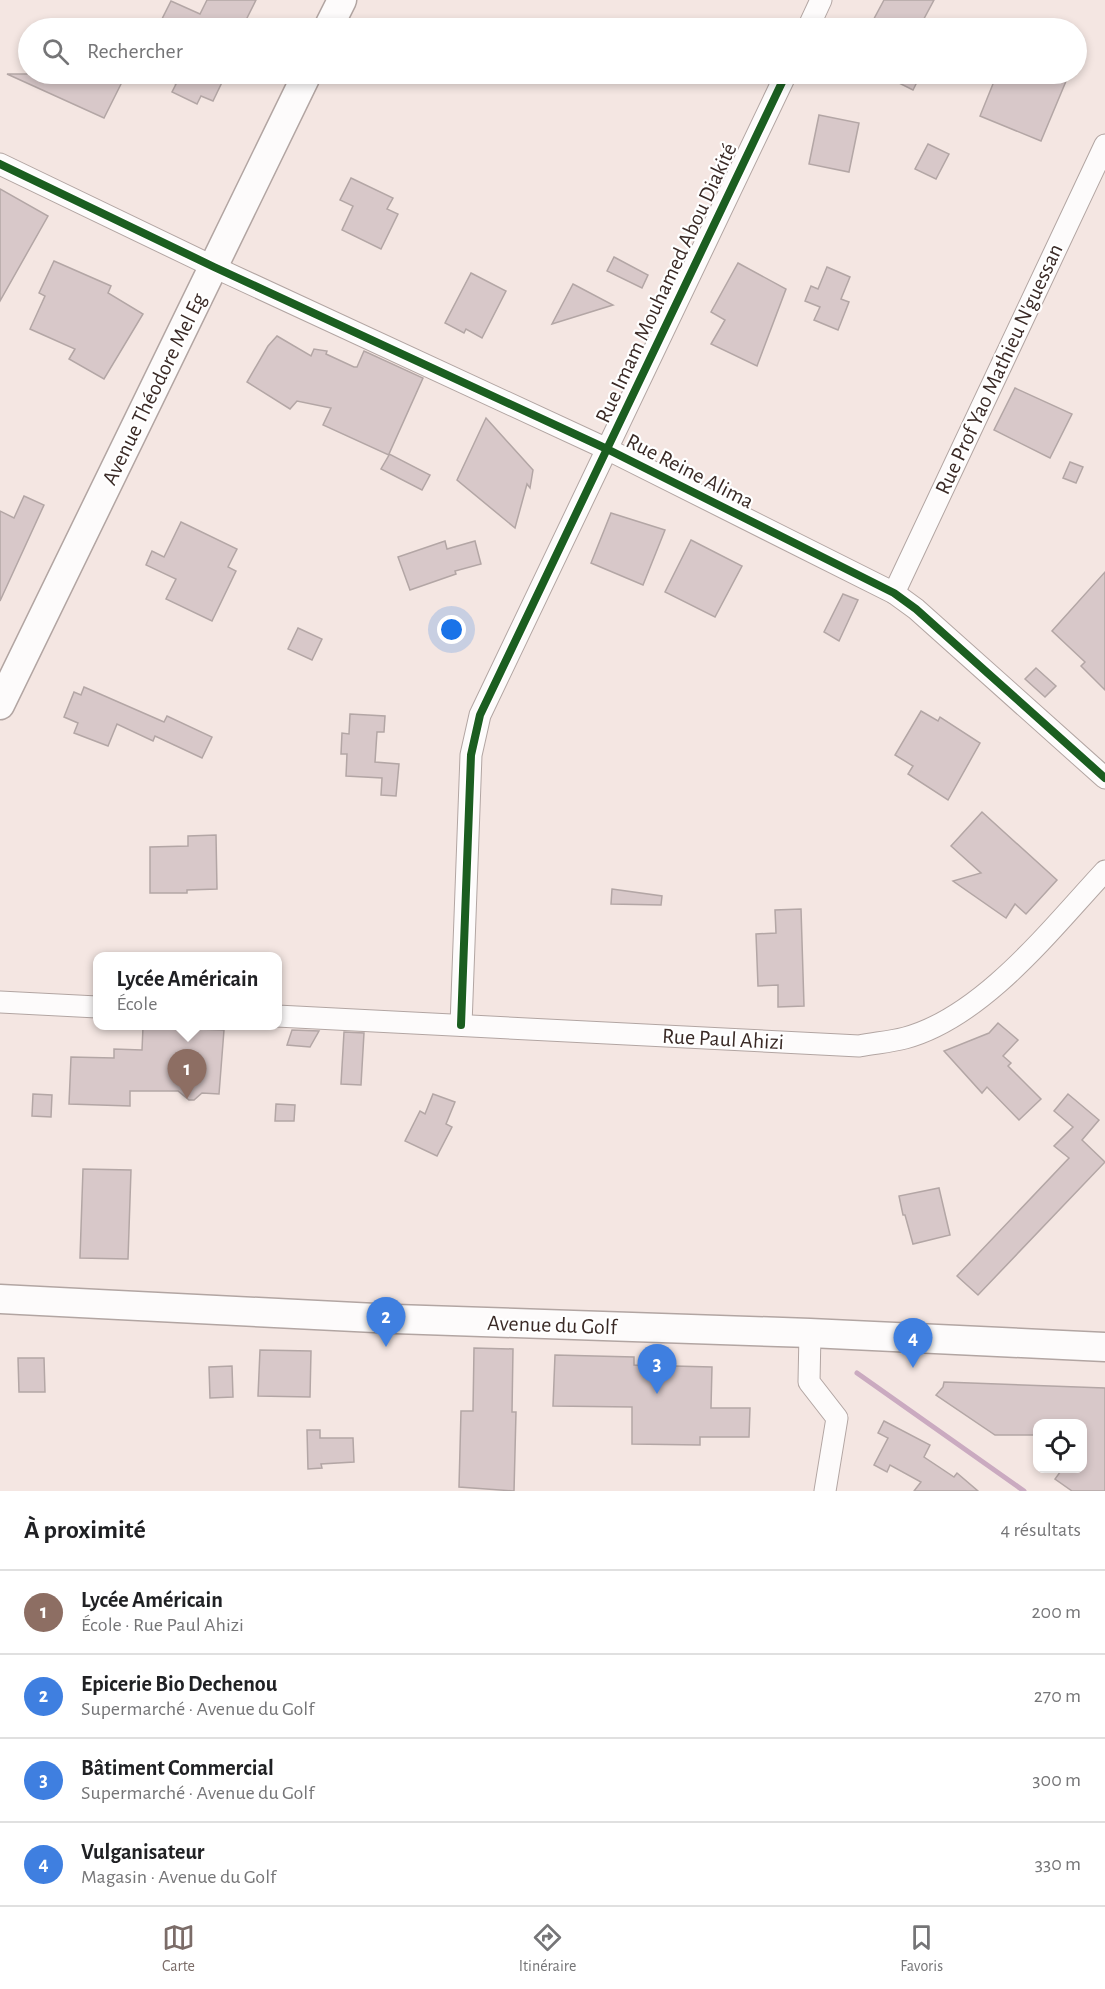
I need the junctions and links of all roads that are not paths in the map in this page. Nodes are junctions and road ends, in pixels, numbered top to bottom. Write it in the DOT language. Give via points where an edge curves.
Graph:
graph roads {
  1 [pos="342,0"];
  2 [pos="821,0"];
  3 [pos="333,18"];
  4 [pos="813,18"];
  5 [pos="302,84"];
  6 [pos="781,84"];
  7 [pos="1105,146"];
  8 [pos="0,164"];
  9 [pos="214,267"];
  10 [pos="607,449"];
  11 [pos="894,593"];
  12 [pos="0,705"];
  13 [pos="1105,778"];
  14 [pos="1105,871"];
  15 [pos="0,1002"];
  16 [pos="93,1007"];
  17 [pos="282,1016"];
  18 [pos="461,1025"];
  19 [pos="0,1299"];
  20 [pos="810,1333"];
  21 [pos="1105,1347"];
  22 [pos="825,1491"];
  1 -- 3 [label="main road"];
  2 -- 4 [label="street"];
  5 -- 9 [label="main road, Avenue Théodore Mel Eg"];
  6 -- 10 [label="street, Rue Imam Mouhamed Abou Diakité"];
  7 -- 11 [label="street, Rue Prof Yao Mathieu N'guessan"];
  8 -- 9 [label="street, Rue Reine Alima"];
  9 -- 10 [label="street, Rue Reine Alima"];
  9 -- 12 [label="main road, Avenue Théodore Mel Eg"];
  10 -- 11 [label="street, Rue Reine Alima"];
  10 -- 18 [label="street, Rue Imam Mouhamed Abou Diakité" via="480,715 474,736"];
  11 -- 13 [label="street, Rue Reine Alima"];
  14 -- 18 [label="street, Rue Paul Ahizi" via="1013,969 975,1003 905,1038 859,1046"];
  15 -- 16 [label="street"];
  17 -- 18 [label="street, Rue Paul Ahizi"];
  19 -- 20 [label="main road, Avenue du Golf" via="395,1319"];
  20 -- 21 [label="main road, Avenue du Golf"];
  20 -- 22 [label="street" via="809,1382 837,1418"];
}
